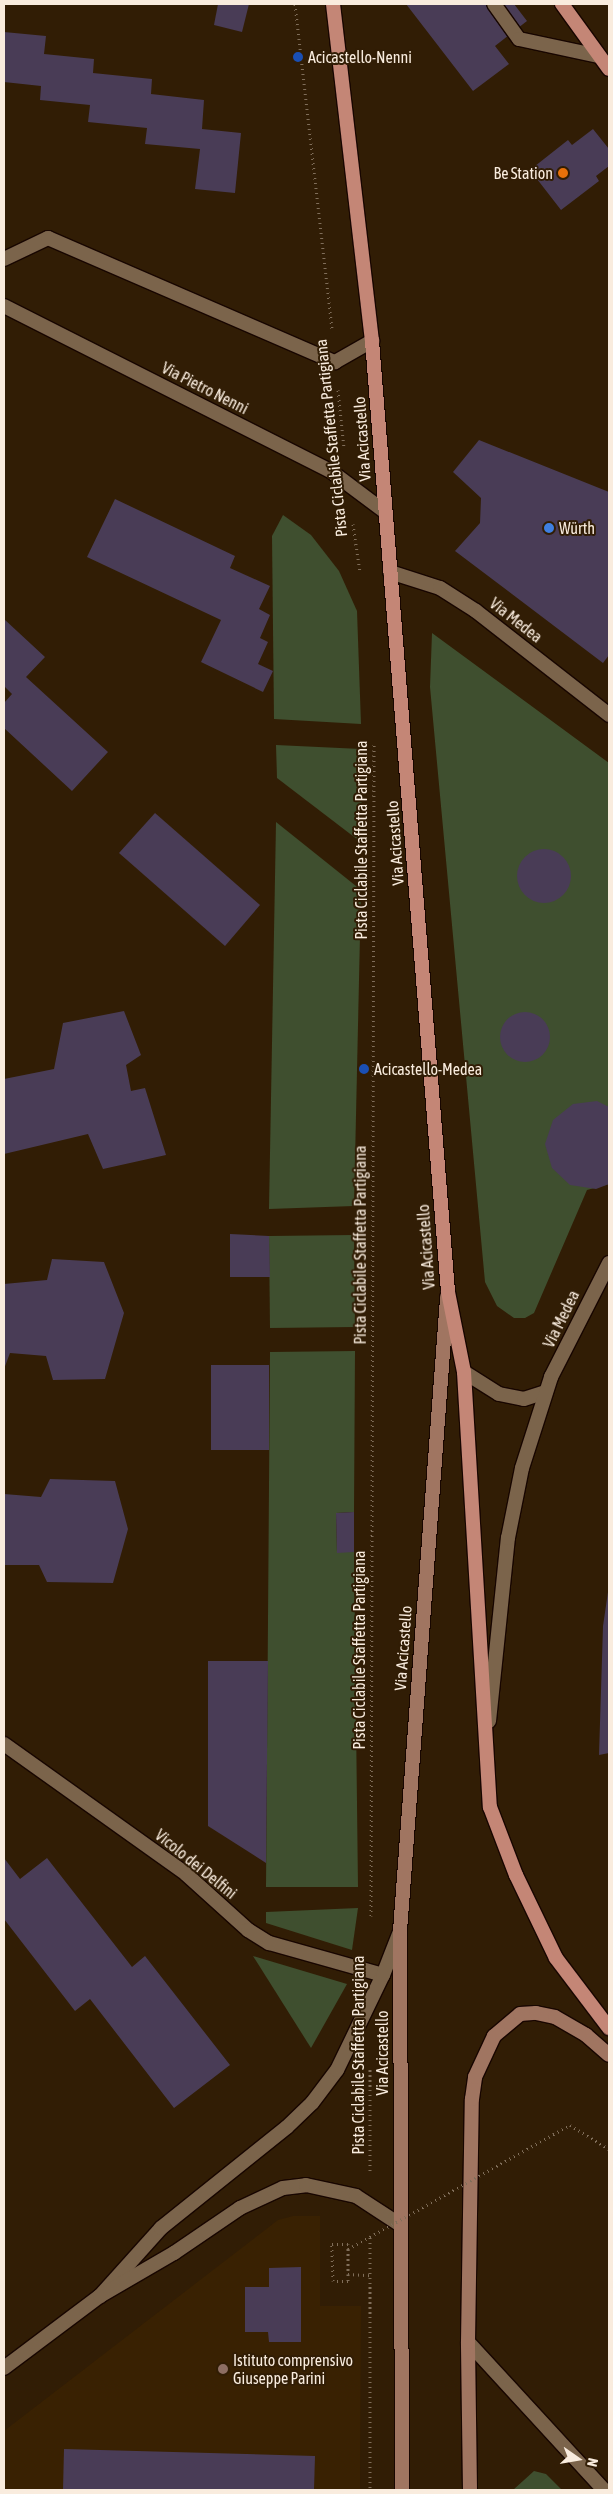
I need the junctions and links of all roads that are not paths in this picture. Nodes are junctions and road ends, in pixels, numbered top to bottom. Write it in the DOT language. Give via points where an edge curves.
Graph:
graph roads {
  1 [pos="333,4"];
  2 [pos="494,4"];
  3 [pos="562,4"];
  4 [pos="600,56"];
  5 [pos="609,69"];
  6 [pos="4,259"];
  7 [pos="4,306"];
  8 [pos="372,341"];
  9 [pos="384,511"];
  10 [pos="390,572"];
  11 [pos="609,715"];
  12 [pos="609,1263"];
  13 [pos="448,1292"];
  14 [pos="464,1372"];
  15 [pos="546,1392"];
  16 [pos="4,1744"];
  17 [pos="486,1755"];
  18 [pos="400,1931"];
  19 [pos="383,1975"];
  20 [pos="609,2028"];
  21 [pos="609,2055"];
  22 [pos="399,2224"];
  23 [pos="100,2296"];
  24 [pos="468,2342"];
  25 [pos="4,2368"];
  26 [pos="402,2490"];
  27 [pos="470,2490"];
  28 [pos="604,2490"];
  1 -- 8 [label="main road, Via Acicastello"];
  2 -- 4 [label="street" via="519,39"];
  3 -- 4 [label="main road"];
  4 -- 5 [label="main road"];
  6 -- 8 [label="street" via="48,238 335,362"];
  7 -- 9 [label="street, Via Pietro Nenni" via="347,482"];
  8 -- 9 [label="main road, Via Acicastello"];
  9 -- 10 [label="main road, Via Acicastello"];
  10 -- 11 [label="street, Via Medea" via="440,588 476,611"];
  10 -- 13 [label="main road, Via Acicastello"];
  12 -- 15 [label="street, Via Medea"];
  13 -- 14 [label="main road"];
  13 -- 18 [label="main road, Via Acicastello"];
  14 -- 15 [label="street" via="499,1394 524,1399"];
  14 -- 17 [label="main road"];
  15 -- 17 [label="street, Via Medea" via="522,1468 508,1538"];
  16 -- 19 [label="street, Vicolo dei Delfini" via="186,1874 248,1930 269,1943"];
  17 -- 20 [label="main road" via="490,1807 516,1875 556,1958"];
  18 -- 19 [label="street"];
  18 -- 22 [label="main road, Via Acicastello"];
  19 -- 23 [label="street" via="337,2070 312,2103 288,2128 161,2228"];
  21 -- 24 [label="main road" via="586,2035 554,2017 536,2013 520,2014 504,2025 486,2051 475,2077 472,2099"];
  22 -- 23 [label="street" via="370,2202 306,2185 284,2188 240,2208 174,2253"];
  22 -- 26 [label="main road, Via Acicastello"];
  23 -- 25 [label="street"];
  24 -- 27 [label="main road"];
  24 -- 28 [label="street"];
}
